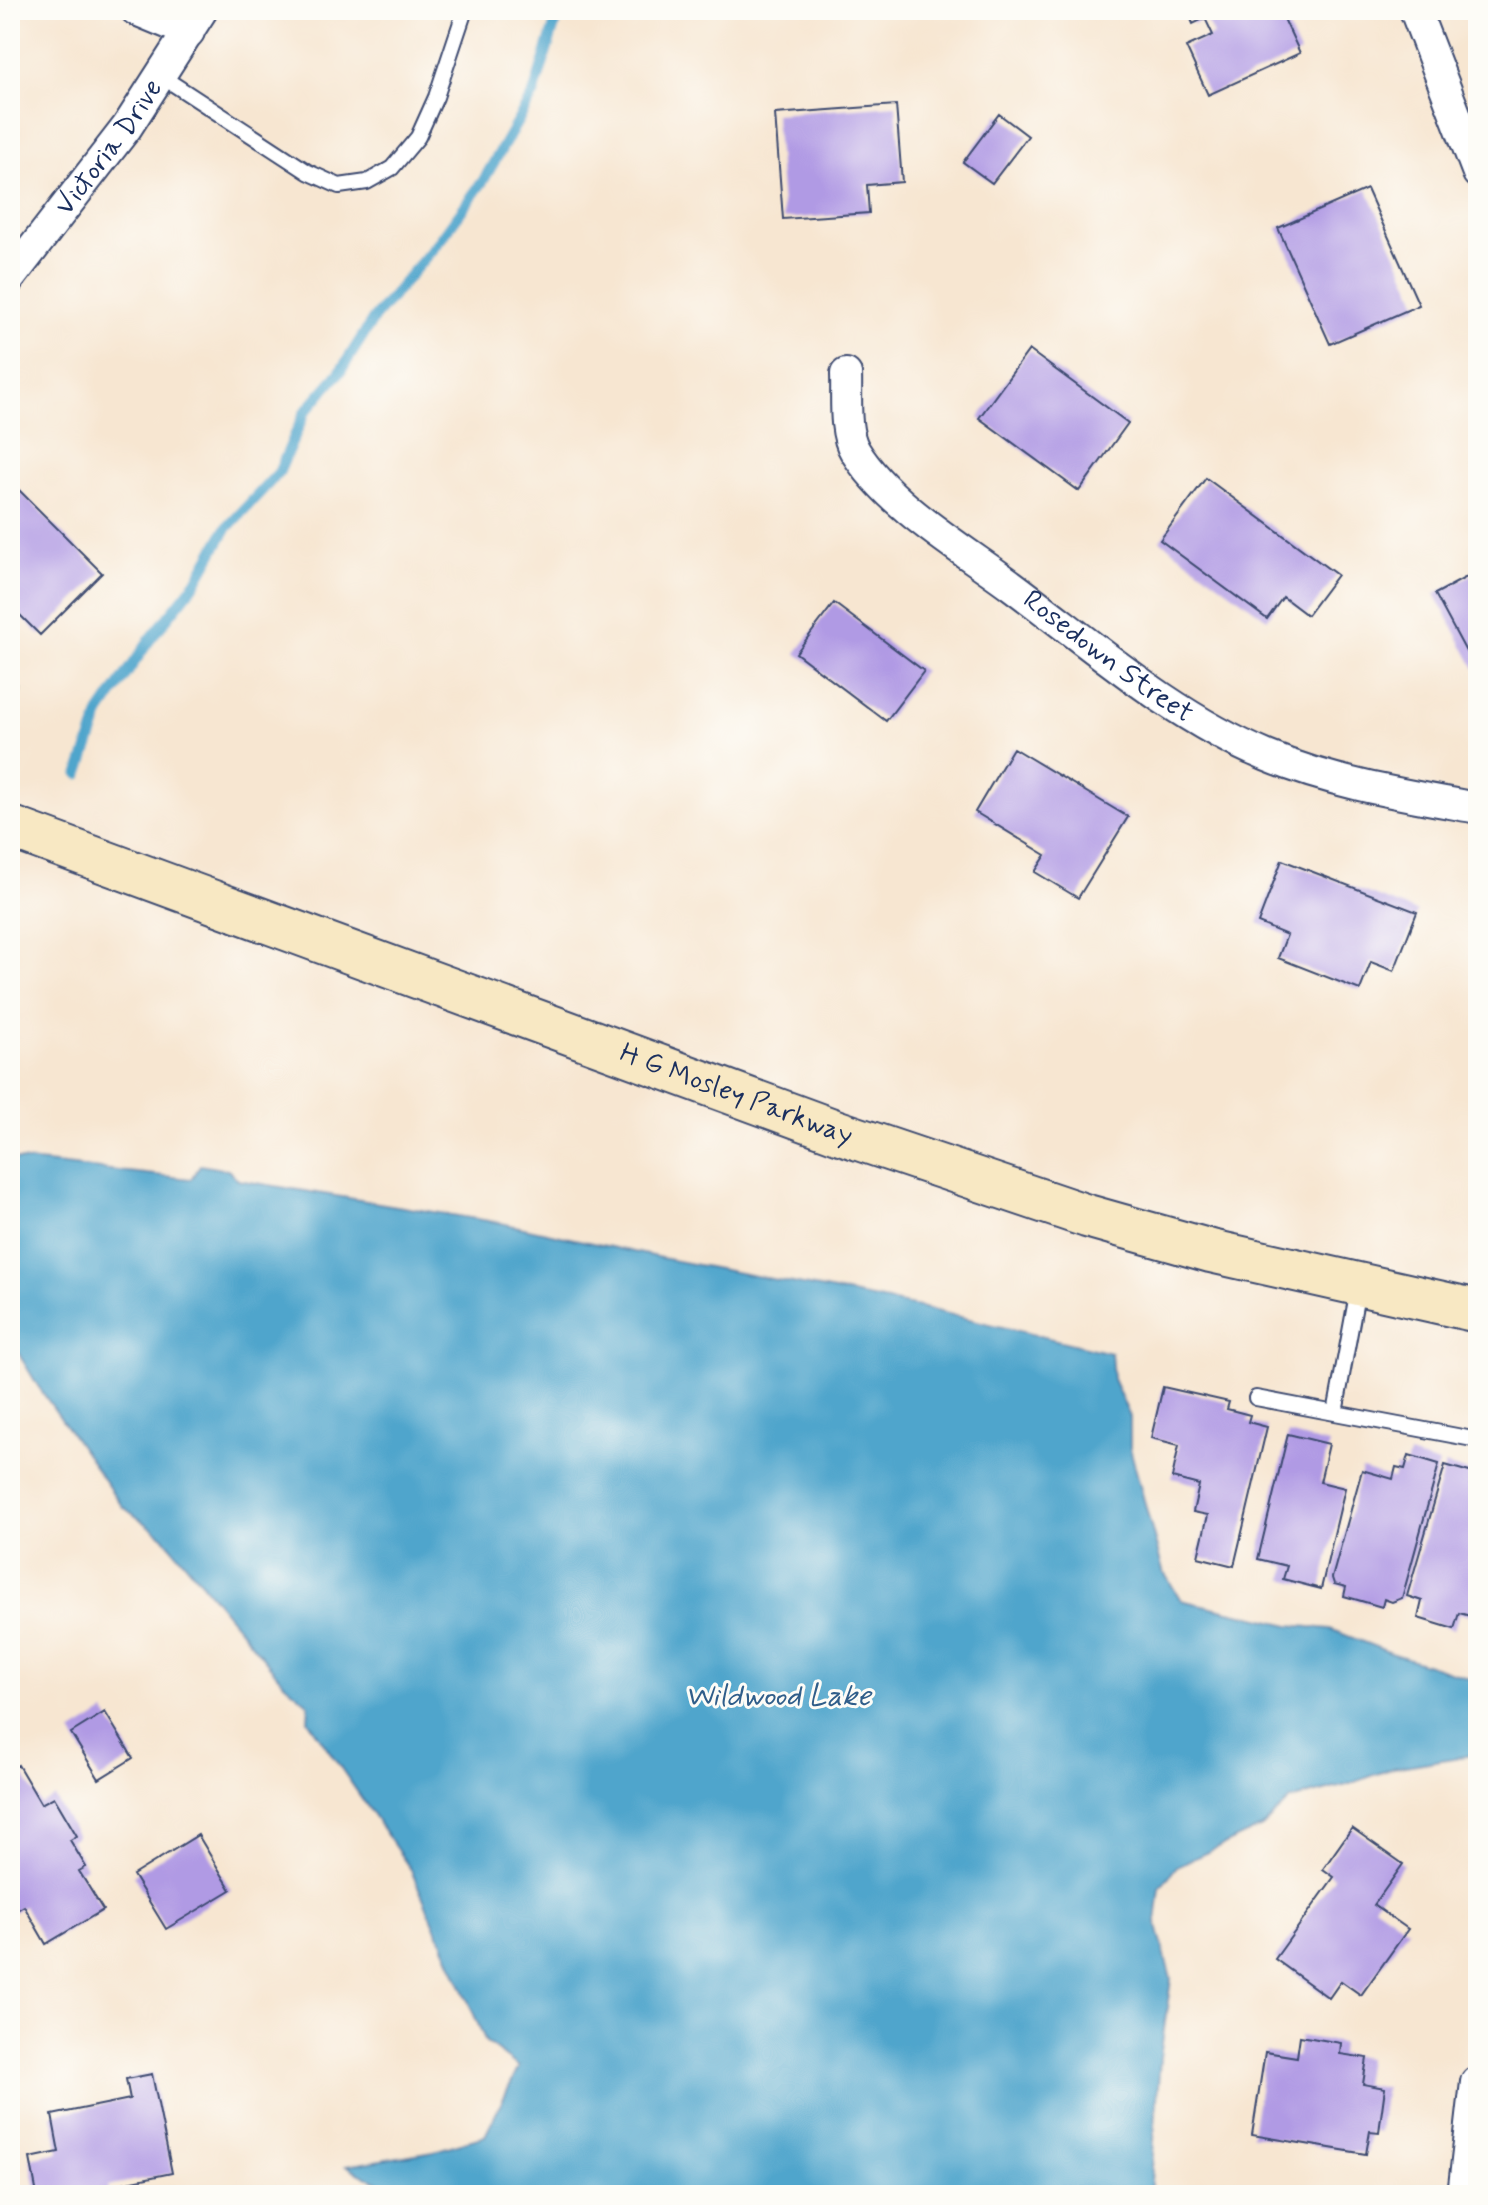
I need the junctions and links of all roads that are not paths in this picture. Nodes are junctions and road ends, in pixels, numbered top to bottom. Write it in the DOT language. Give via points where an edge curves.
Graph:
graph roads {
  1 [pos="136,10"];
  2 [pos="465,10"];
  3 [pos="1415,10"];
  4 [pos="196,21"];
  5 [pos="161,76"];
  6 [pos="1478,173"];
  7 [pos="10,278"];
  8 [pos="846,374"];
  9 [pos="1478,808"];
  10 [pos="10,827"];
  11 [pos="1359,1285"];
  12 [pos="1478,1311"];
  13 [pos="1256,1398"];
  14 [pos="1335,1413"];
  15 [pos="1478,1440"];
  16 [pos="1477,2082"];
  17 [pos="1463,2195"];
  1 -- 4 [label="street"];
  2 -- 5 [label="lane" via="418,137 392,168 367,182 339,186 308,172"];
  3 -- 6 [label="street"];
  4 -- 5 [label="street, Victoria Drive"];
  5 -- 7 [label="street, Victoria Drive" via="101,164"];
  8 -- 9 [label="street, Rosedown Street" via="853,448 887,489 1161,696 1235,741 1300,769 1385,792"];
  10 -- 11 [label="main road, H G Mosley Parkway" via="974,1179 1211,1251"];
  11 -- 12 [label="main road, H G Mosley Parkway"];
  11 -- 14 [label="lane"];
  13 -- 14 [label="lane"];
  14 -- 15 [label="lane"];
  16 -- 17 [label="street"];
}
